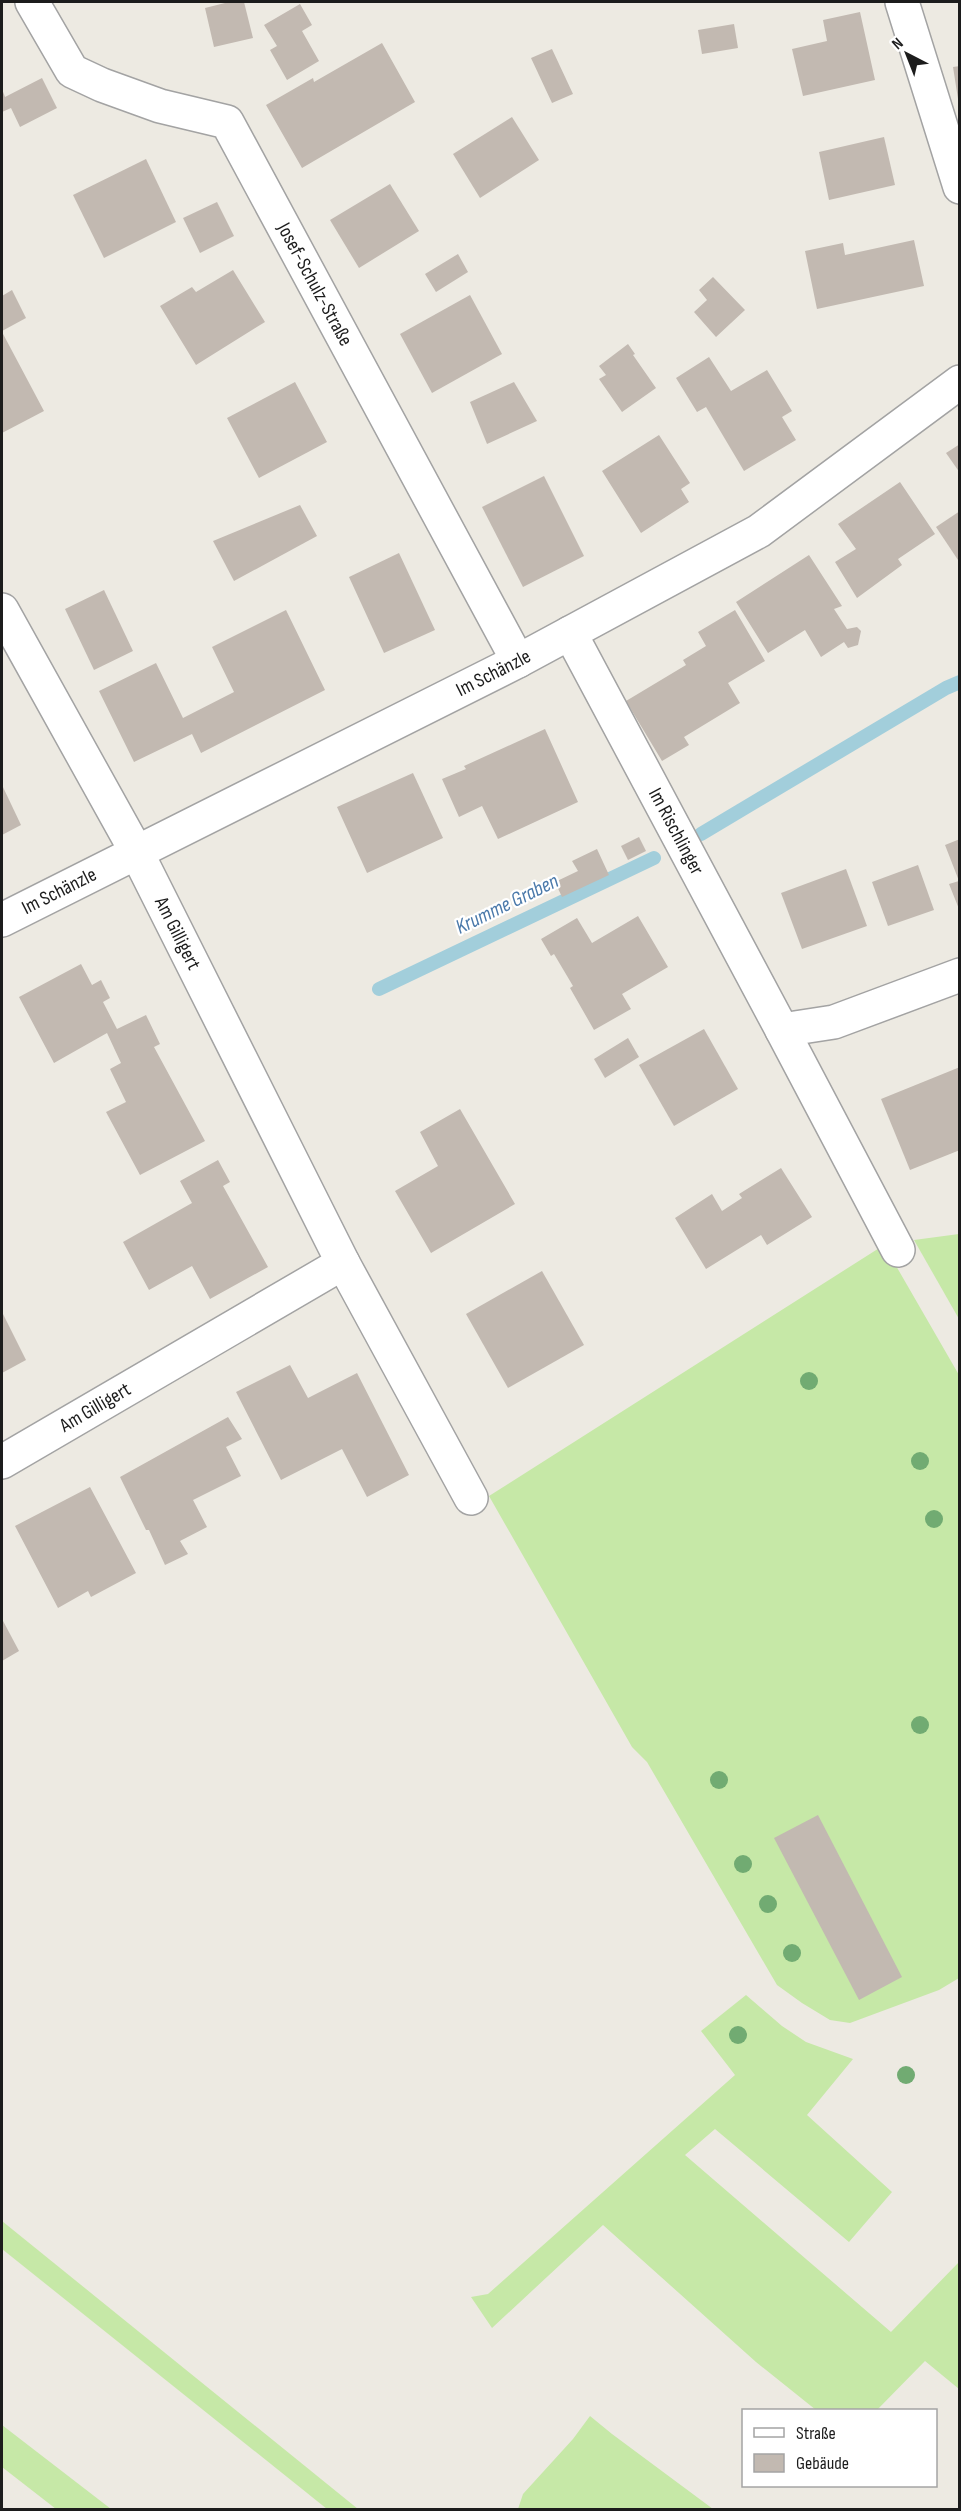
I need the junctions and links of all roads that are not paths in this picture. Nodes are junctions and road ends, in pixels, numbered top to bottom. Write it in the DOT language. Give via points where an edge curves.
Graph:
graph roads {
  1 [pos="32,2"];
  2 [pos="902,2"];
  3 [pos="960,188"];
  4 [pos="960,382"];
  5 [pos="2,610"];
  6 [pos="570,633"];
  7 [pos="518,661"];
  8 [pos="136,851"];
  9 [pos="2,920"];
  10 [pos="960,975"];
  11 [pos="782,1030"];
  12 [pos="898,1250"];
  13 [pos="343,1263"];
  14 [pos="2,1462"];
  15 [pos="471,1498"];
  1 -- 7 [label="street, Josef-Schulz-Straße" via="72,71 160,106 227,122"];
  2 -- 3 [label="street"];
  4 -- 6 [label="street, Im Schänzle" via="759,531"];
  5 -- 8 [label="street, Am Gilligert"];
  6 -- 7 [label="street, Im Schänzle"];
  6 -- 11 [label="street, Im Rischlinger"];
  7 -- 8 [label="street, Im Schänzle"];
  8 -- 9 [label="street, Im Schänzle"];
  8 -- 13 [label="street, Am Gilligert"];
  10 -- 11 [label="street" via="834,1022"];
  11 -- 12 [label="street, Im Rischlinger"];
  13 -- 14 [label="street, Am Gilligert"];
  13 -- 15 [label="street, Am Gilligert"];
}
